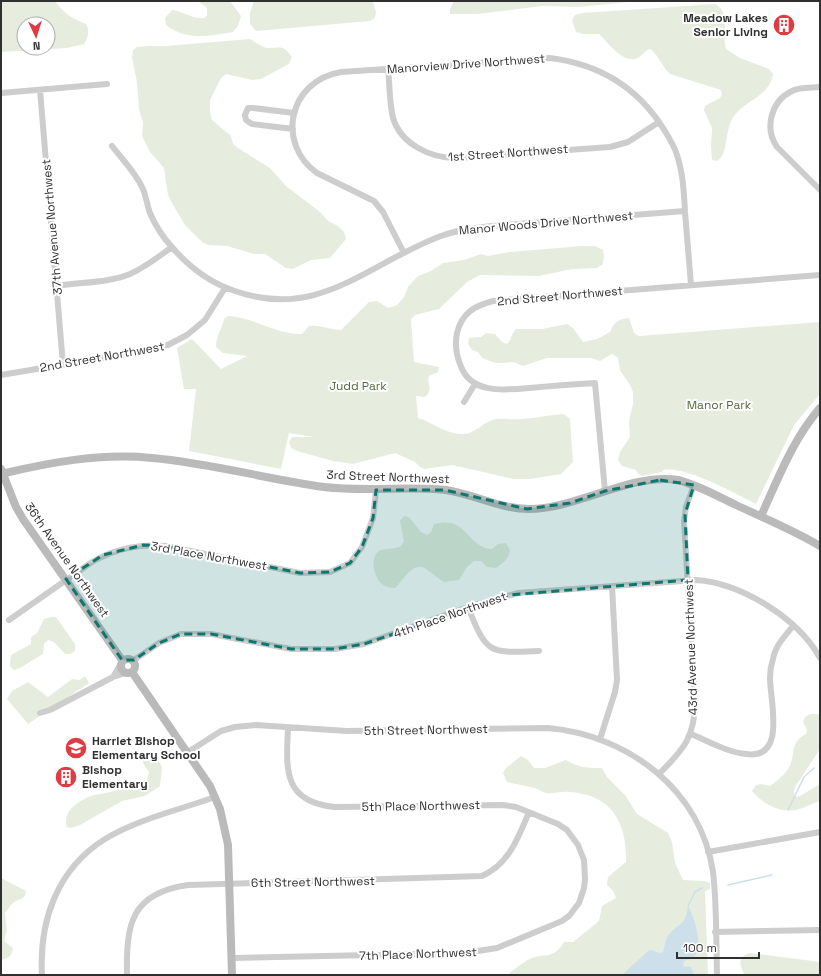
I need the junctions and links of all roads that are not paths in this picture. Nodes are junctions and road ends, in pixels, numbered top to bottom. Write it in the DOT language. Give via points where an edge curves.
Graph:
graph roads {
  1 [pos="388,69"];
  2 [pos="108,84"];
  3 [pos="820,87"];
  4 [pos="40,90"];
  5 [pos="1,93"];
  6 [pos="294,113"];
  7 [pos="659,122"];
  8 [pos="293,129"];
  9 [pos="112,146"];
  10 [pos="820,190"];
  11 [pos="685,211"];
  12 [pos="172,247"];
  13 [pos="404,253"];
  14 [pos="820,275"];
  15 [pos="691,285"];
  16 [pos="56,286"];
  17 [pos="225,288"];
  18 [pos="63,365"];
  19 [pos="1,375"];
  20 [pos="475,384"];
  21 [pos="464,402"];
  22 [pos="820,408"];
  23 [pos="2,472"];
  24 [pos="694,485"];
  25 [pos="376,490"];
  26 [pos="605,491"];
  27 [pos="761,516"];
  28 [pos="820,546"];
  29 [pos="66,579"];
  30 [pos="688,580"];
  31 [pos="612,586"];
  32 [pos="468,607"];
  33 [pos="9,620"];
  34 [pos="793,626"];
  35 [pos="539,651"];
  36 [pos="820,658"];
  37 [pos="134,660"];
  38 [pos="121,662"];
  39 [pos="129,673"];
  40 [pos="113,677"];
  41 [pos="40,713"];
  42 [pos="288,728"];
  43 [pos="691,734"];
  44 [pos="600,739"];
  45 [pos="188,752"];
  46 [pos="659,774"];
  47 [pos="215,797"];
  48 [pos="529,812"];
  49 [pos="820,832"];
  50 [pos="708,852"];
  51 [pos="584,869"];
  52 [pos="230,884"];
  53 [pos="820,930"];
  54 [pos="715,932"];
  55 [pos="232,958"];
  56 [pos="42,975"];
  57 [pos="127,975"];
  58 [pos="232,975"];
  59 [pos="716,975"];
  1 -- 6 [label="street, Manorview Drive Northwest" via="341,72 321,78 302,94"];
  1 -- 7 [label="street, Manorview Drive Northwest" via="537,58 564,60 592,68 618,80 639,98"];
  1 -- 7 [label="street, 1st Street Northwest" via="392,112 397,127 414,145 435,156 456,158 610,147 628,142"];
  2 -- 4 [label="street"];
  3 -- 10 [label="street" via="796,89 786,95 771,115 770,129 777,147"];
  4 -- 5 [label="street"];
  4 -- 16 [label="street, 37th Avenue Northwest"];
  6 -- 8 [label="street, Manorview Drive Northwest"];
  6 -- 8 [label="street" via="248,108 245,115 246,120 252,124"];
  7 -- 11 [label="street, Manorview Drive Northwest" via="677,154"];
  8 -- 13 [label="street, Manorview Drive Northwest" via="298,149 309,167 374,200"];
  9 -- 12 [label="street, Manor Woods Drive Northwest" via="137,178 153,218"];
  11 -- 13 [label="street, Manor Woods Drive Northwest" via="463,230"];
  11 -- 15 [label="street, Manorview Drive Northwest"];
  12 -- 16 [label="street" via="129,274"];
  12 -- 17 [label="street, Manor Woods Drive Northwest" via="202,275"];
  13 -- 17 [label="street, Manor Woods Drive Northwest" via="343,286 309,298 264,299"];
  14 -- 15 [label="street, 2nd Street Northwest"];
  15 -- 20 [label="street, 2nd Street Northwest" via="493,301 473,307 462,320 456,345 461,368"];
  16 -- 18 [label="street, 37th Avenue Northwest"];
  17 -- 18 [label="street, 2nd Street Northwest" via="205,320 179,341 138,352"];
  18 -- 19 [label="street, 2nd Street Northwest"];
  20 -- 21 [label="street"];
  20 -- 26 [label="street" via="503,389 595,383"];
  22 -- 27 [label="street" via="792,449"];
  23 -- 25 [label="street, 3rd Street Northwest" via="69,460 151,458 296,483"];
  23 -- 29 [label="street, 36th Avenue Northwest" via="18,511"];
  24 -- 26 [label="street, 3rd Street Northwest" via="676,480 660,480"];
  24 -- 27 [label="street, 3rd Street Northwest"];
  24 -- 30 [label="street, 43rd Avenue Northwest" via="684,521"];
  25 -- 26 [label="street, 3rd Street Northwest" via="445,490 527,509 570,503"];
  25 -- 29 [label="street, 3rd Place Northwest" via="373,518 362,547 350,563 330,572 300,573 166,546 143,545 103,555"];
  27 -- 28 [label="street, 3rd Street Northwest"];
  29 -- 33 [label="street, 3rd Place Northwest"];
  29 -- 38 [label="street, 36th Avenue Northwest"];
  30 -- 31 [label="street, 4th Place Northwest"];
  30 -- 34 [label="street, 4th Place Northwest" via="724,585 769,605"];
  30 -- 43 [label="street, 43rd Avenue Northwest" via="695,700 695,719"];
  31 -- 32 [label="street, 4th Place Northwest" via="518,593"];
  31 -- 44 [label="street" via="617,680"];
  32 -- 35 [label="street" via="481,638 489,648 504,653"];
  32 -- 37 [label="street, 4th Place Northwest" via="383,638 348,647 320,650 291,649 211,634 187,634 168,638"];
  34 -- 36 [label="street, 4th Place Northwest" via="811,644"];
  34 -- 43 [label="street" via="780,642 773,658 770,677 774,729 772,742 768,747 759,754 746,754"];
  37 -- 38 [label="street" via="128,658"];
  37 -- 39 [label="street" via="136,664"];
  38 -- 39 [label="street, 36th Avenue Northwest" via="121,670"];
  38 -- 40 [label="street"];
  39 -- 40 [label="street"];
  39 -- 45 [label="street, 36th Avenue Northwest"];
  40 -- 41 [label="street"];
  42 -- 44 [label="street, 5th Street Northwest" via="378,732 535,727 564,730"];
  42 -- 45 [label="street, 5th Street Northwest" via="256,725 227,729"];
  42 -- 48 [label="street, 5th Place Northwest" via="287,757 290,776 298,793 313,803 335,807 503,805"];
  43 -- 46 [label="street, 43rd Avenue Northwest" via="681,752"];
  44 -- 46 [label="street, 5th Street Northwest" via="632,754"];
  45 -- 47 [label="street, 36th Avenue Northwest"];
  46 -- 50 [label="street" via="684,802 700,830"];
  47 -- 52 [label="street, 36th Avenue Northwest" via="227,834"];
  47 -- 56 [label="street" via="121,830 80,859 62,882 50,906 44,934"];
  48 -- 51 [label="street, 5th Place Northwest" via="567,830 578,845 584,860"];
  48 -- 52 [label="street, 6th Street Northwest" via="508,855 496,868 482,876"];
  49 -- 50 [label="street"];
  50 -- 54 [label="street" via="714,885"];
  51 -- 55 [label="street, 7th Place Northwest" via="582,895 569,916 488,951"];
  52 -- 55 [label="street, 36th Avenue Northwest"];
  52 -- 57 [label="street, 6th Street Northwest" via="173,887 149,897 141,904 128,932"];
  53 -- 54 [label="street"];
  54 -- 59 [label="street"];
  55 -- 58 [label="street, 36th Avenue Northwest"];
}
